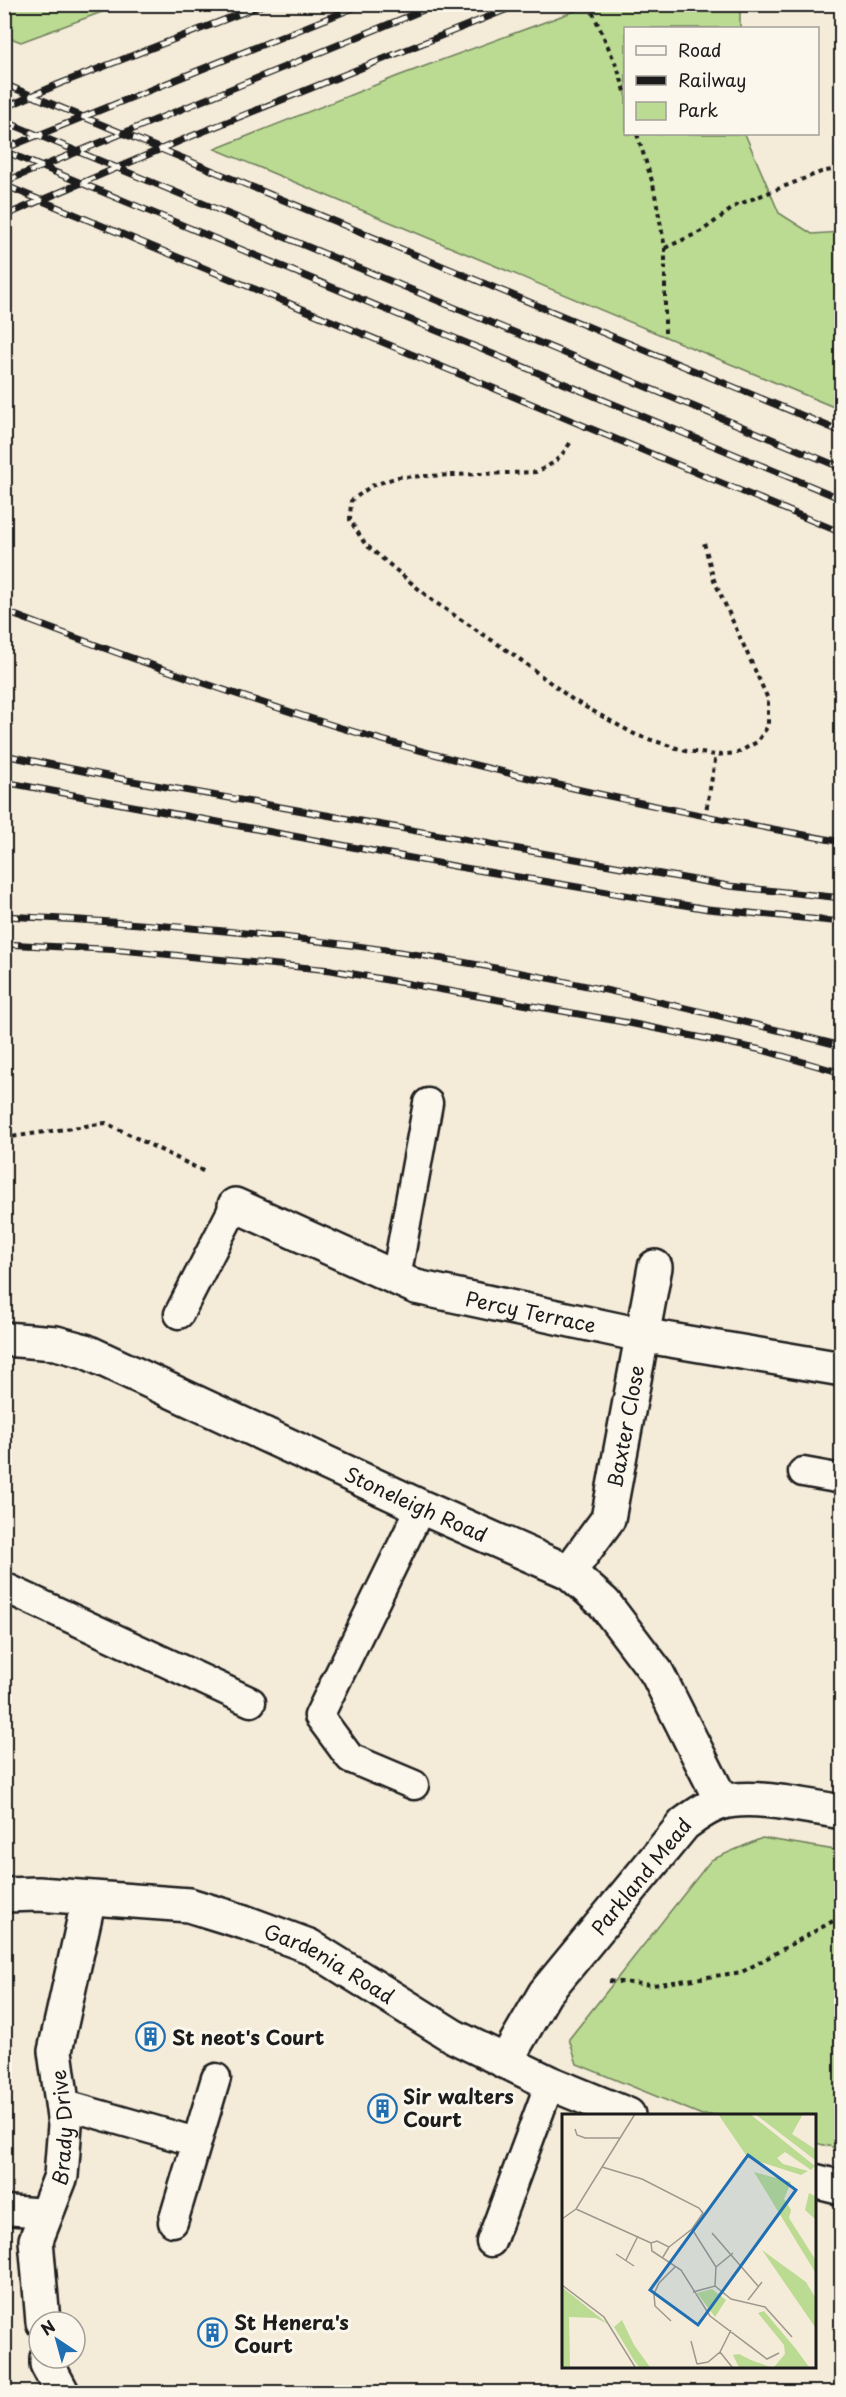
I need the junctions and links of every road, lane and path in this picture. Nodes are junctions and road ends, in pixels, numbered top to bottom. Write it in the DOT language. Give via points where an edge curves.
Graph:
graph roads {
  1 [pos="589,4"];
  2 [pos="624,88"];
  3 [pos="638,135"];
  4 [pos="842,168"];
  5 [pos="665,248"];
  6 [pos="665,336"];
  7 [pos="570,443"];
  8 [pos="703,539"];
  9 [pos="716,755"];
  10 [pos="705,817"];
  11 [pos="428,1104"];
  12 [pos="4,1138"];
  13 [pos="235,1205"];
  14 [pos="655,1267"];
  15 [pos="396,1278"];
  16 [pos="179,1314"];
  17 [pos="641,1335"];
  18 [pos="4,1339"];
  19 [pos="842,1369"];
  20 [pos="802,1472"];
  21 [pos="842,1479"];
  22 [pos="421,1508"];
  23 [pos="569,1572"];
  24 [pos="4,1587"];
  25 [pos="251,1702"];
  26 [pos="414,1785"];
  27 [pos="722,1802"];
  28 [pos="842,1812"];
  29 [pos="4,1895"];
  30 [pos="89,1898"];
  31 [pos="842,1916"];
  32 [pos="570,1960"];
  33 [pos="505,2062"];
  34 [pos="216,2078"];
  35 [pos="550,2083"];
  36 [pos="62,2104"];
  37 [pos="626,2114"];
  38 [pos="196,2142"];
  39 [pos="816,2182"];
  40 [pos="842,2188"];
  41 [pos="4,2210"];
  42 [pos="47,2213"];
  43 [pos="173,2222"];
  44 [pos="491,2242"];
  45 [pos="43,2310"];
  46 [pos="50,2370"];
  47 [pos="62,2392"];
  1 -- 2 [label="path"];
  3 -- 5 [label="path" via="653,184"];
  4 -- 5 [label="path" via="821,172 737,205 702,231"];
  5 -- 6 [label="path"];
  7 -- 9 [label="path" via="562,456 536,472 398,477 371,486 351,501 350,520 365,544 432,601 573,700 636,735 686,751"];
  8 -- 9 [label="path" via="714,580 768,699 768,726 757,742 737,753"];
  9 -- 10 [label="path"];
  11 -- 15 [label="lane"];
  12 -- 13 [label="path" via="106,1123 218,1179"];
  13 -- 15 [label="street, Percy Terrace"];
  13 -- 16 [label="lane"];
  14 -- 17 [label="street, Baxter Close"];
  15 -- 17 [label="street, Percy Terrace" via="416,1287"];
  17 -- 19 [label="street, Percy Terrace"];
  17 -- 23 [label="street, Baxter Close" via="608,1519"];
  18 -- 22 [label="street, Stoneleigh Road" via="40,1341 85,1351"];
  20 -- 21 [label="lane"];
  22 -- 23 [label="street, Stoneleigh Road"];
  22 -- 26 [label="lane" via="319,1716 350,1758"];
  23 -- 27 [label="street, Stoneleigh Road" via="604,1603 657,1673"];
  24 -- 25 [label="lane"];
  27 -- 28 [label="street, Parkland Mead" via="751,1800"];
  27 -- 32 [label="street, Parkland Mead" via="684,1824"];
  29 -- 30 [label="street, Gardenia Road"];
  30 -- 33 [label="street, Gardenia Road" via="189,1905 309,1946 453,2036"];
  30 -- 36 [label="street, Brady Drive" via="55,2051"];
  31 -- 32 [label="path" via="742,1972 653,1986 606,1980"];
  32 -- 33 [label="street, Parkland Mead" via="545,1993"];
  33 -- 35 [label="street, Gardenia Road"];
  34 -- 38 [label="lane"];
  35 -- 37 [label="street, Gardenia Road"];
  35 -- 44 [label="lane"];
  36 -- 38 [label="lane"];
  36 -- 42 [label="street, Brady Drive" via="65,2125 61,2176"];
  38 -- 43 [label="lane"];
  39 -- 40 [label="street"];
  41 -- 42 [label="lane"];
  42 -- 45 [label="street, Brady Drive" via="36,2240"];
  46 -- 47 [label="street"];
}
